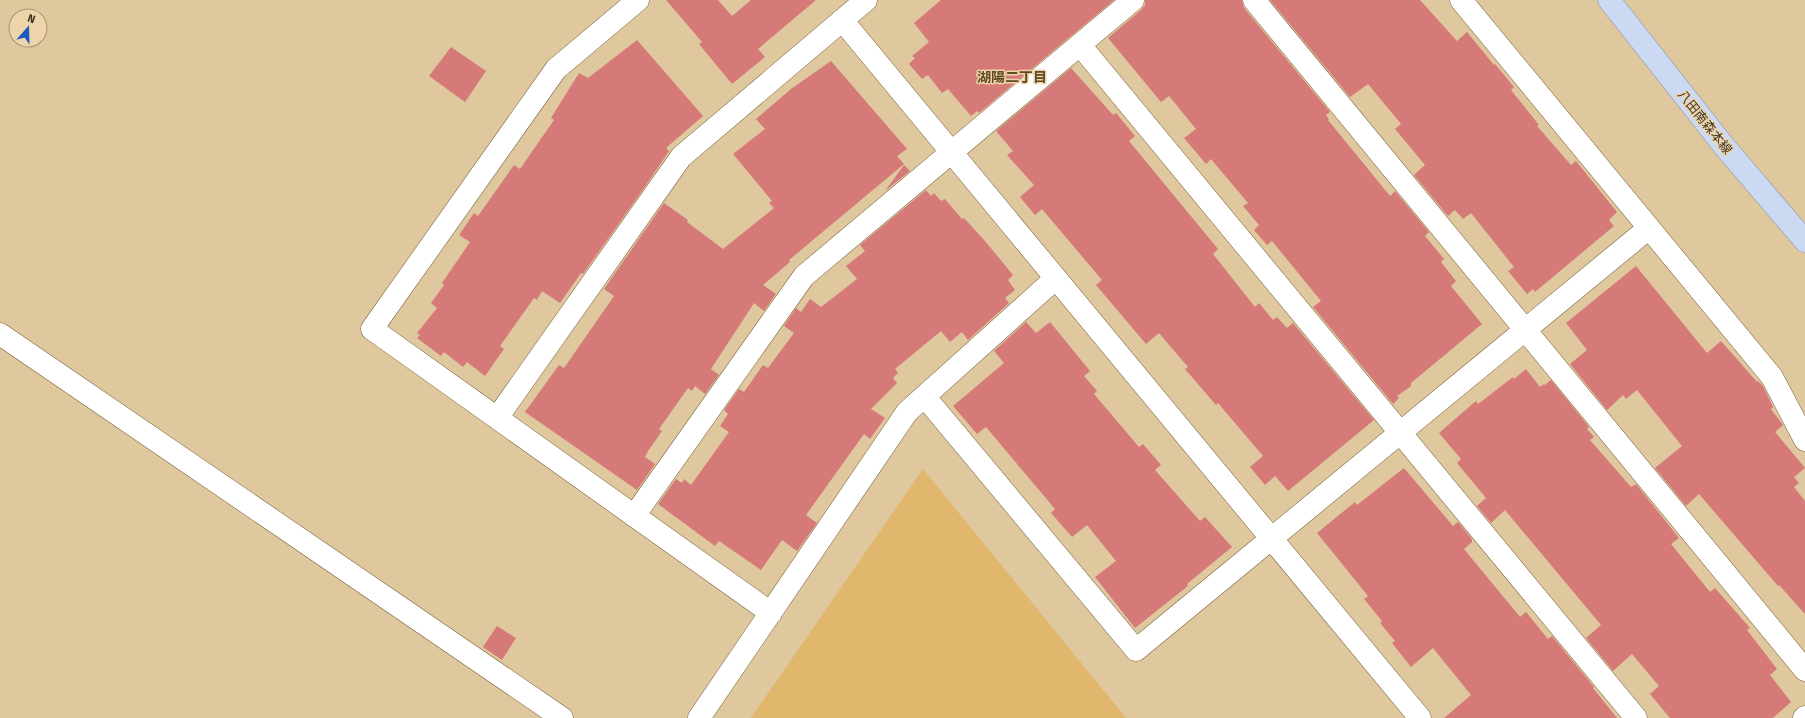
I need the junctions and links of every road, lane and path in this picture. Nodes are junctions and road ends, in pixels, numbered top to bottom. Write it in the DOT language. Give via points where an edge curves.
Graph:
graph roads {
  1 [pos="638,0"];
  2 [pos="866,0"];
  3 [pos="1133,0"];
  4 [pos="1254,0"];
  5 [pos="1461,0"];
  6 [pos="1608,0"];
  7 [pos="842,20"];
  8 [pos="1080,45"];
  9 [pos="952,152"];
  10 [pos="1649,228"];
  11 [pos="1805,241"];
  12 [pos="1056,278"];
  13 [pos="1526,330"];
  14 [pos="0,334"];
  15 [pos="925,396"];
  16 [pos="497,418"];
  17 [pos="1400,433"];
  18 [pos="1805,440"];
  19 [pos="634,516"];
  20 [pos="1272,539"];
  21 [pos="771,613"];
  22 [pos="1805,670"];
  23 [pos="562,718"];
  24 [pos="699,718"];
  25 [pos="1420,718"];
  26 [pos="1636,718"];
  1 -- 16 [label="street" via="556,69 372,329"];
  2 -- 7 [label="street"];
  3 -- 8 [label="street"];
  4 -- 13 [label="street"];
  5 -- 10 [label="street"];
  6 -- 11 [label="main road, 八田南森本線" via="1724,146"];
  7 -- 9 [label="street"];
  7 -- 16 [label="street" via="681,157"];
  8 -- 9 [label="street"];
  8 -- 17 [label="street"];
  9 -- 12 [label="street"];
  9 -- 19 [label="street" via="804,276"];
  10 -- 13 [label="street"];
  10 -- 18 [label="street" via="1772,377"];
  12 -- 15 [label="street"];
  12 -- 20 [label="street"];
  13 -- 17 [label="street"];
  13 -- 22 [label="street"];
  14 -- 23 [label="street"];
  15 -- 20 [label="street" via="1136,650"];
  15 -- 21 [label="street" via="907,412"];
  16 -- 19 [label="street"];
  17 -- 20 [label="street"];
  17 -- 26 [label="street"];
  19 -- 21 [label="street"];
  20 -- 25 [label="street"];
  21 -- 24 [label="street"];
}
